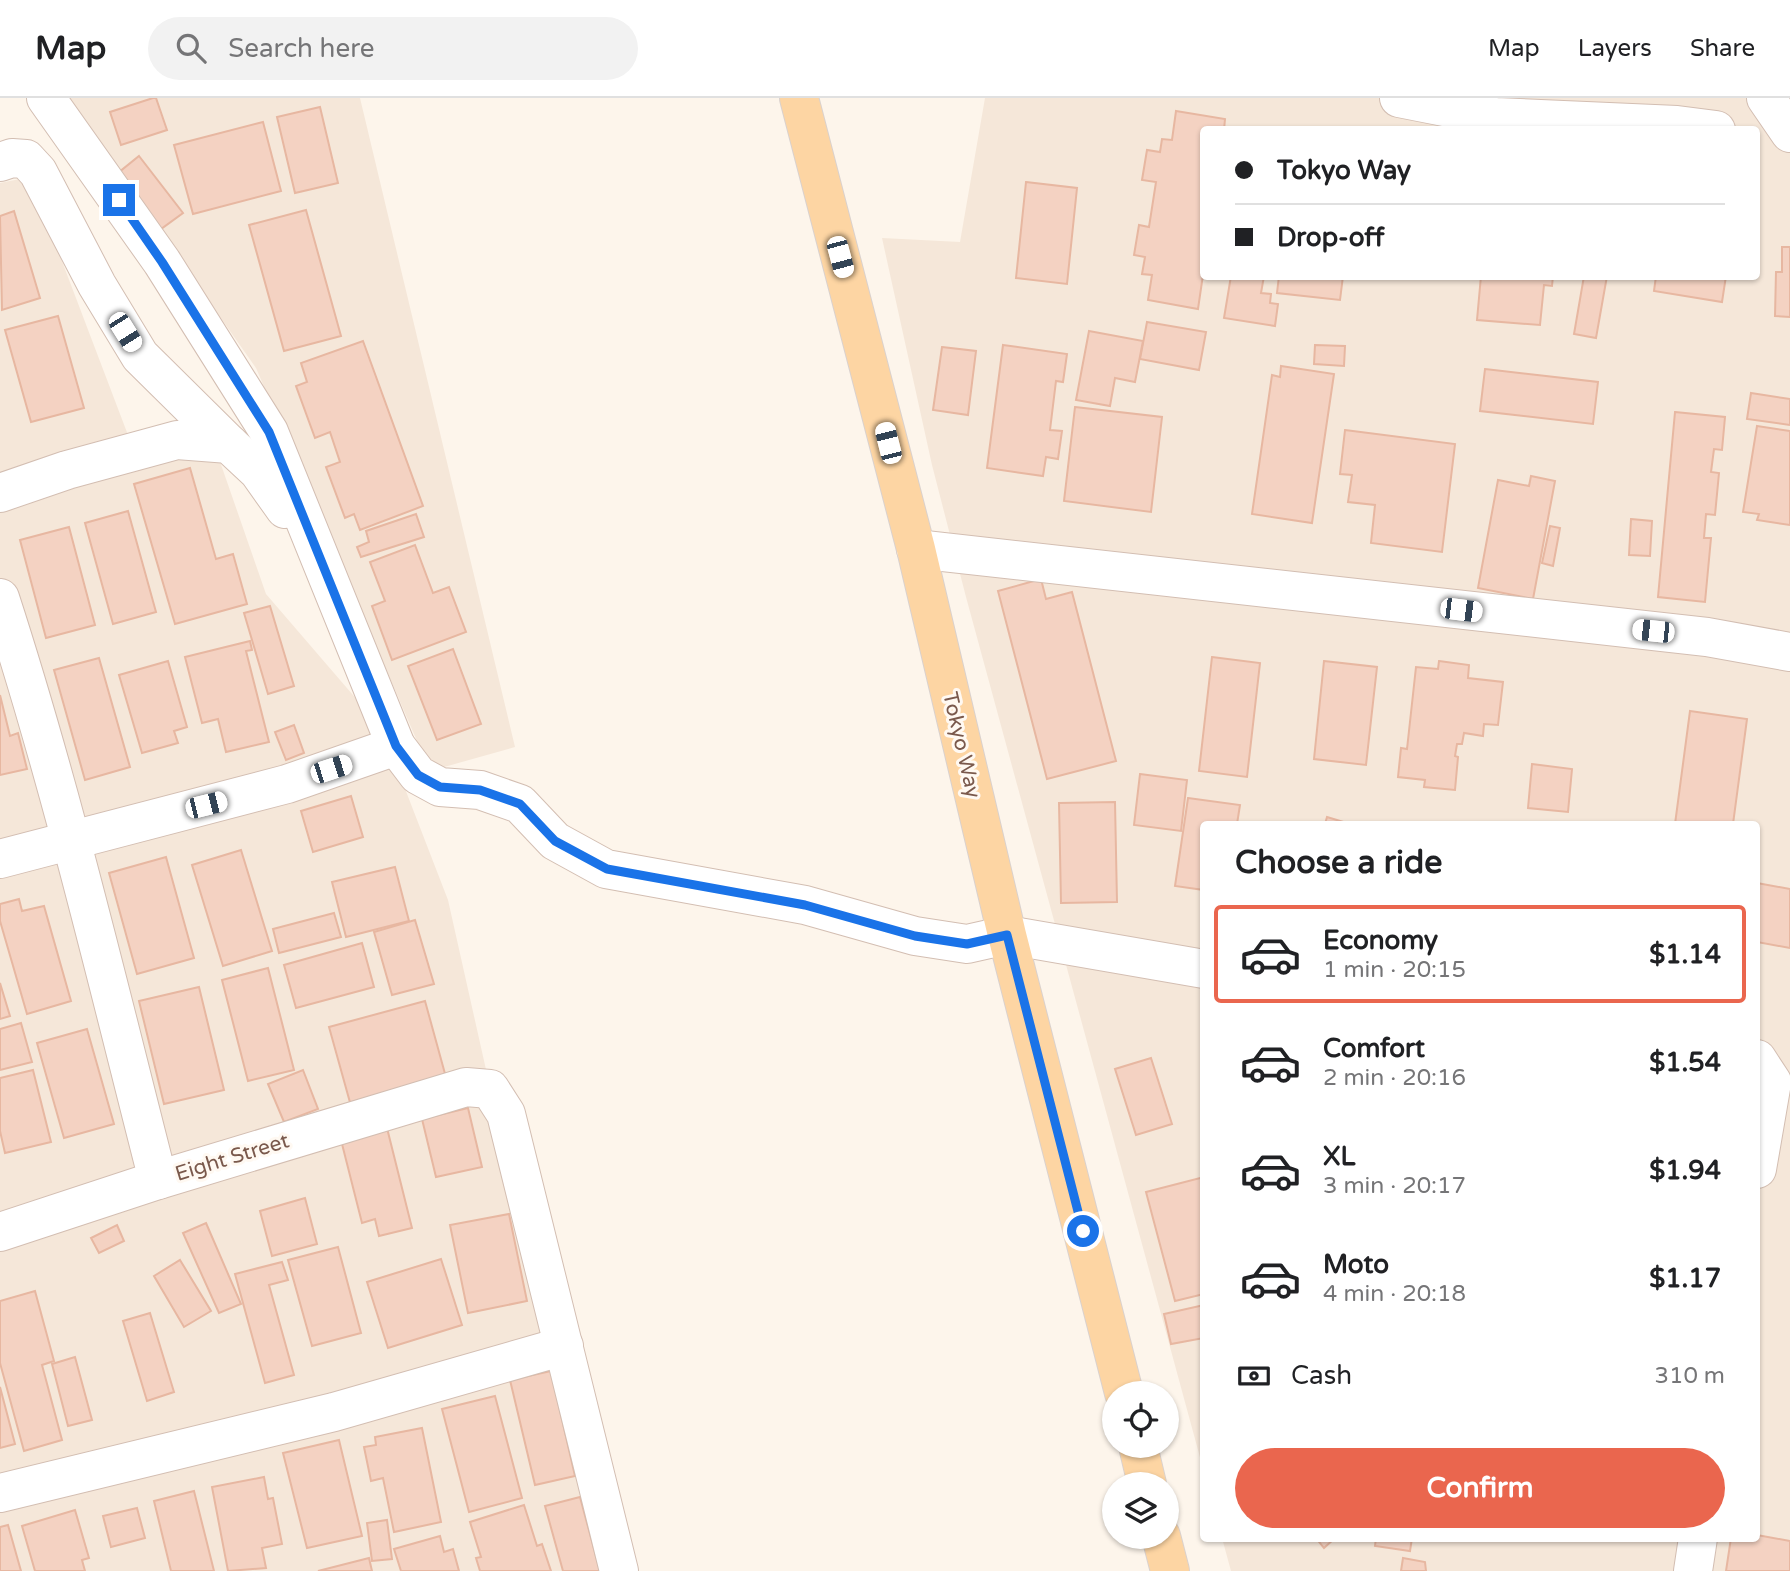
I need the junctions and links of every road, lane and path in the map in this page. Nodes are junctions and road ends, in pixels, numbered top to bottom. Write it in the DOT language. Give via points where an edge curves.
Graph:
graph roads {
  1 [pos="46,98"];
  2 [pos="799,98"];
  3 [pos="1399,98"];
  4 [pos="1766,98"];
  5 [pos="1685,126"];
  6 [pos="1760,134"];
  7 [pos="1790,135"];
  8 [pos="0,162"];
  9 [pos="229,444"];
  10 [pos="0,493"];
  11 [pos="915,549"];
  12 [pos="323,564"];
  13 [pos="0,598"];
  14 [pos="1790,652"];
  15 [pos="396,746"];
  16 [pos="70,840"];
  17 [pos="0,859"];
  18 [pos="1007,935"];
  19 [pos="1200,968"];
  20 [pos="1760,1064"];
  21 [pos="1760,1152"];
  22 [pos="158,1180"];
  23 [pos="0,1232"];
  24 [pos="564,1346"];
  25 [pos="1121,1381"];
  26 [pos="0,1493"];
  27 [pos="1697,1542"];
  28 [pos="1164,1549"];
  29 [pos="619,1571"];
  30 [pos="1170,1571"];
  31 [pos="1693,1571"];
  1 -- 12 [label="street" via="162,262 269,432"];
  2 -- 11 [label="main road, Tokyo Way"];
  3 -- 5 [label="street" via="1495,117"];
  4 -- 7 [label="street"];
  6 -- 7 [label="street"];
  8 -- 9 [label="street" via="26,159 38,172 140,356"];
  9 -- 10 [label="street" via="177,440"];
  9 -- 12 [label="street" via="258,471"];
  11 -- 14 [label="street" via="1707,638"];
  11 -- 18 [label="main road, Tokyo Way"];
  12 -- 15 [label="street"];
  13 -- 16 [label="street"];
  15 -- 16 [label="street" via="287,784"];
  15 -- 18 [label="street" via="418,775 440,787 480,790 520,804 555,841 607,869 805,905 915,936 967,944"];
  16 -- 17 [label="street"];
  16 -- 22 [label="street"];
  18 -- 19 [label="street"];
  18 -- 25 [label="main road, Tokyo Way"];
  20 -- 21 [label="street" via="1772,1082"];
  22 -- 23 [label="street, Eight Street"];
  22 -- 24 [label="street, Eight Street" via="466,1087 490,1089 506,1114"];
  24 -- 26 [label="street" via="334,1412"];
  24 -- 29 [label="street"];
  27 -- 31 [label="street"];
  28 -- 30 [label="main road"];
}
